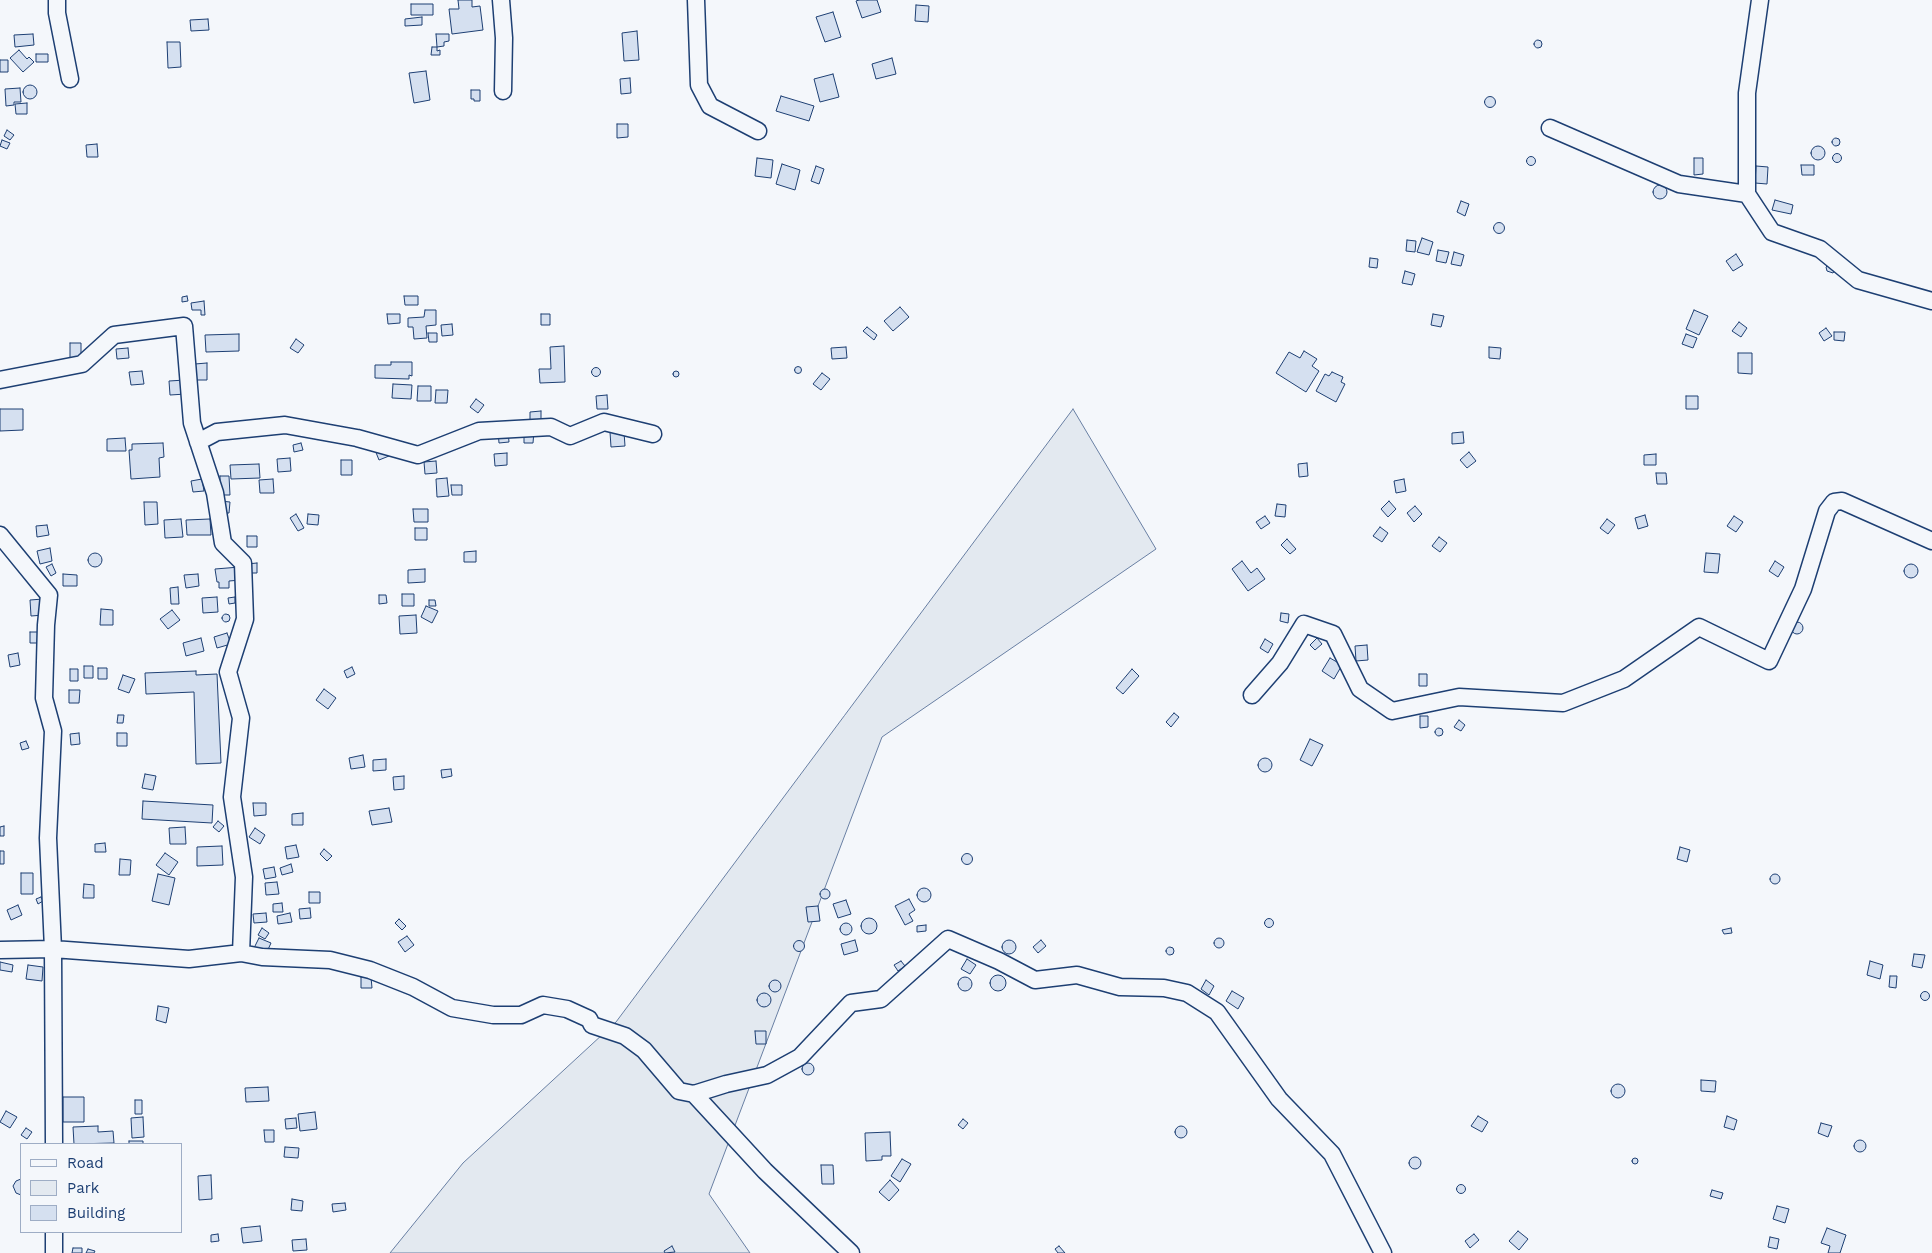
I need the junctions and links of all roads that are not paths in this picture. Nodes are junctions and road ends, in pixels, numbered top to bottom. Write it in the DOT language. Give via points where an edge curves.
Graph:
graph roads {
  1 [pos="58,0"];
  2 [pos="501,0"];
  3 [pos="696,0"];
  4 [pos="1760,0"];
  5 [pos="70,80"];
  6 [pos="504,91"];
  7 [pos="1550,128"];
  8 [pos="758,131"];
  9 [pos="1747,194"];
  10 [pos="1932,301"];
  11 [pos="0,380"];
  12 [pos="653,434"];
  13 [pos="198,442"];
  14 [pos="0,535"];
  15 [pos="1932,541"];
  16 [pos="1252,695"];
  17 [pos="53,949"];
  18 [pos="0,950"];
  19 [pos="241,953"];
  20 [pos="694,1094"];
  21 [pos="54,1143"];
  22 [pos="54,1233"];
  23 [pos="54,1253"];
  24 [pos="851,1253"];
  25 [pos="1383,1253"];
  1 -- 5 [label="street" via="57,13"];
  2 -- 6 [label="street"];
  3 -- 8 [label="street" via="699,85 710,106"];
  4 -- 9 [label="street" via="1747,93"];
  7 -- 9 [label="street" via="1679,184"];
  9 -- 10 [label="street" via="1772,232 1820,249 1858,280"];
  11 -- 13 [label="street" via="82,364 114,335 184,326 192,423"];
  12 -- 13 [label="street" via="604,422 570,436 551,427 479,431 418,455 358,438 285,425 217,432"];
  13 -- 19 [label="street" via="214,493 223,543 243,563 245,618 228,672 241,718 232,797 244,877"];
  14 -- 17 [label="street" via="49,595 44,698 53,731 48,838"];
  15 -- 16 [label="street" via="1842,501 1834,502 1827,511 1803,589 1769,661 1699,627 1624,679 1563,703 1459,697 1392,711 1360,689 1333,634 1304,624 1280,663"];
  17 -- 18 [label="street"];
  17 -- 19 [label="street" via="189,959"];
  17 -- 21 [label="street"];
  19 -- 20 [label="street" via="330,960 370,970 452,1008 493,1015 521,1015 543,1006 567,1009 589,1019 592,1026 625,1036 644,1050 679,1091"];
  20 -- 24 [label="street" via="765,1172"];
  20 -- 25 [label="street" via="766,1075 800,1057 851,1003 881,999 948,939 1035,980 1077,975 1120,987 1164,988 1187,993 1217,1012 1279,1099 1332,1154"];
  22 -- 23 [label="street"];
}
